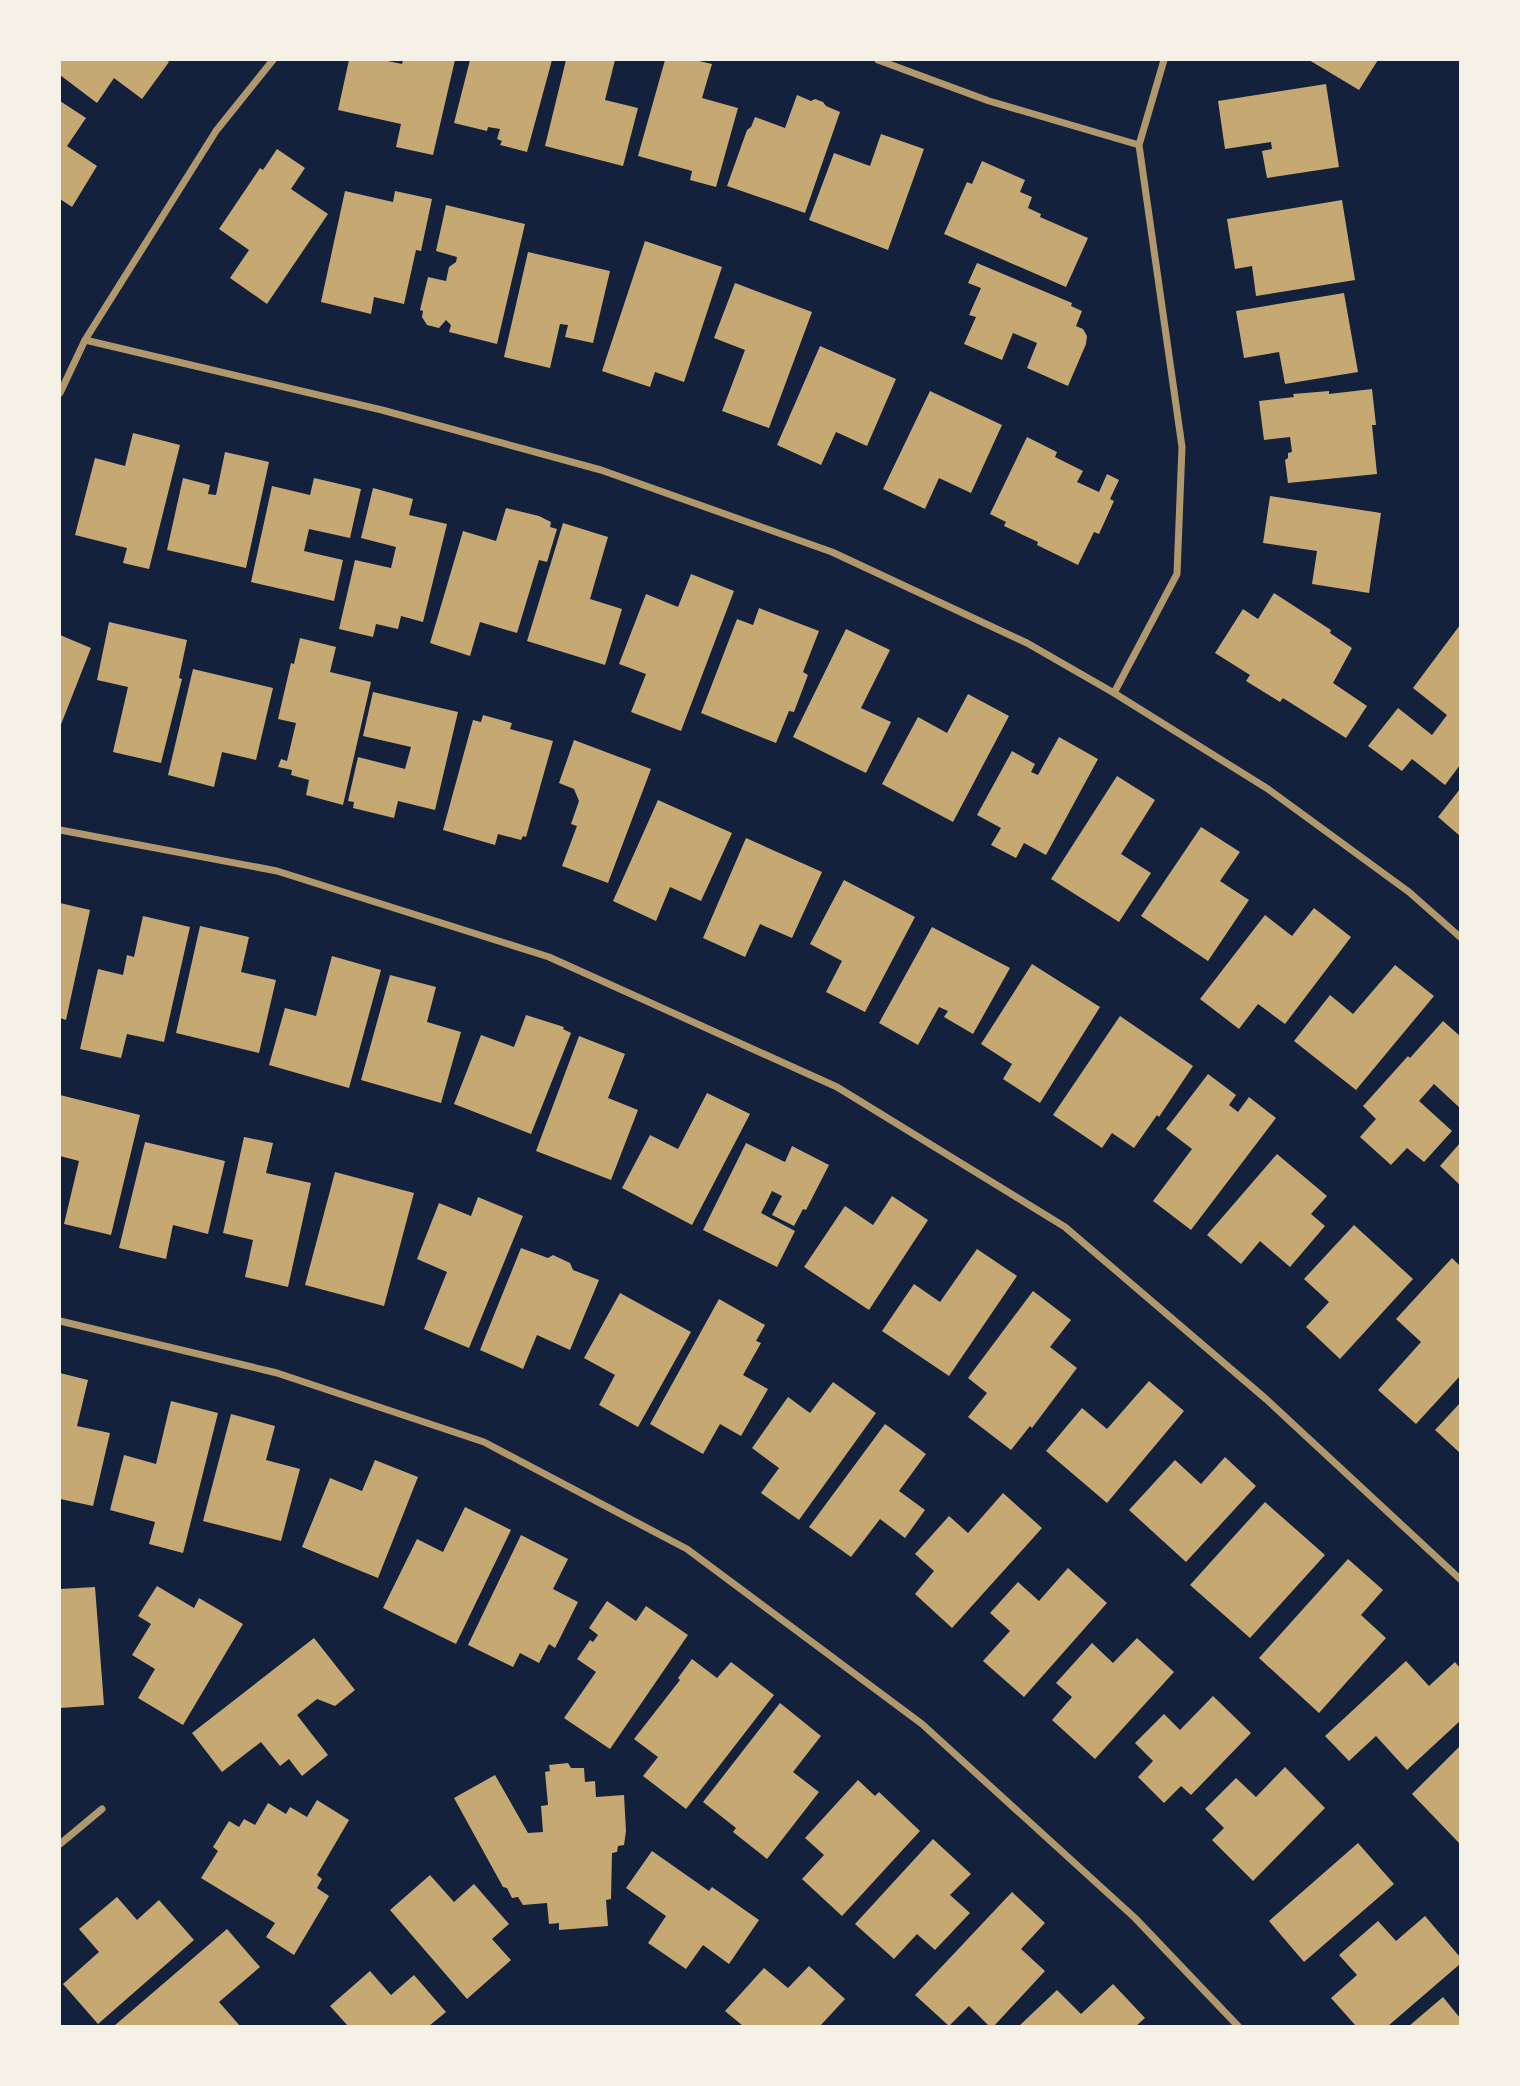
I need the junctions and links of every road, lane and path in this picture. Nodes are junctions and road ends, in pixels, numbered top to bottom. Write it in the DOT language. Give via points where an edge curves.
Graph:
graph roads {
  1 [pos="273,60"];
  2 [pos="878,60"];
  3 [pos="1164,60"];
  4 [pos="1139,145"];
  5 [pos="85,340"];
  6 [pos="60,393"];
  7 [pos="1114,693"];
  8 [pos="60,830"];
  9 [pos="1461,937"];
  10 [pos="60,1321"];
  11 [pos="1461,1579"];
  12 [pos="102,1809"];
  13 [pos="60,1844"];
  14 [pos="1238,2026"];
  1 -- 5 [label="street" via="216,131"];
  2 -- 4 [label="street" via="989,101"];
  3 -- 4 [label="street"];
  4 -- 7 [label="street" via="1182,447 1177,574"];
  5 -- 6 [label="street"];
  5 -- 7 [label="street" via="382,410 601,470 832,552 1027,643"];
  7 -- 9 [label="street" via="1268,789 1409,892"];
  8 -- 11 [label="street" via="277,871 549,957 837,1087 1065,1227 1266,1399"];
  10 -- 14 [label="street" via="277,1373 484,1442 687,1549 922,1724 1135,1918"];
  12 -- 13 [label="street"];
}
